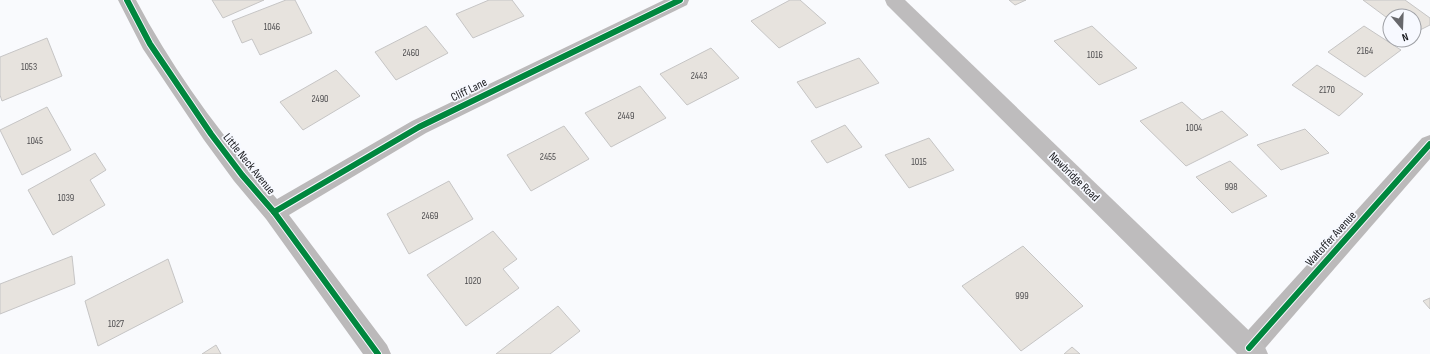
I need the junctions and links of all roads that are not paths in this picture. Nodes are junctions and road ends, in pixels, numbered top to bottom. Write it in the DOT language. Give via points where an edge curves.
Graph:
graph roads {
  1 [pos="127,0"];
  2 [pos="680,0"];
  3 [pos="894,0"];
  4 [pos="1430,144"];
  5 [pos="274,212"];
  6 [pos="1252,351"];
  7 [pos="378,354"];
  1 -- 5 [label="street, Little Neck Avenue" via="150,44 210,134"];
  2 -- 5 [label="street, Cliff Lane" via="419,127"];
  3 -- 6 [label="main road, Newbridge Road"];
  4 -- 6 [label="street, Waltoffer Avenue"];
  5 -- 7 [label="street, Little Neck Avenue"];
}
